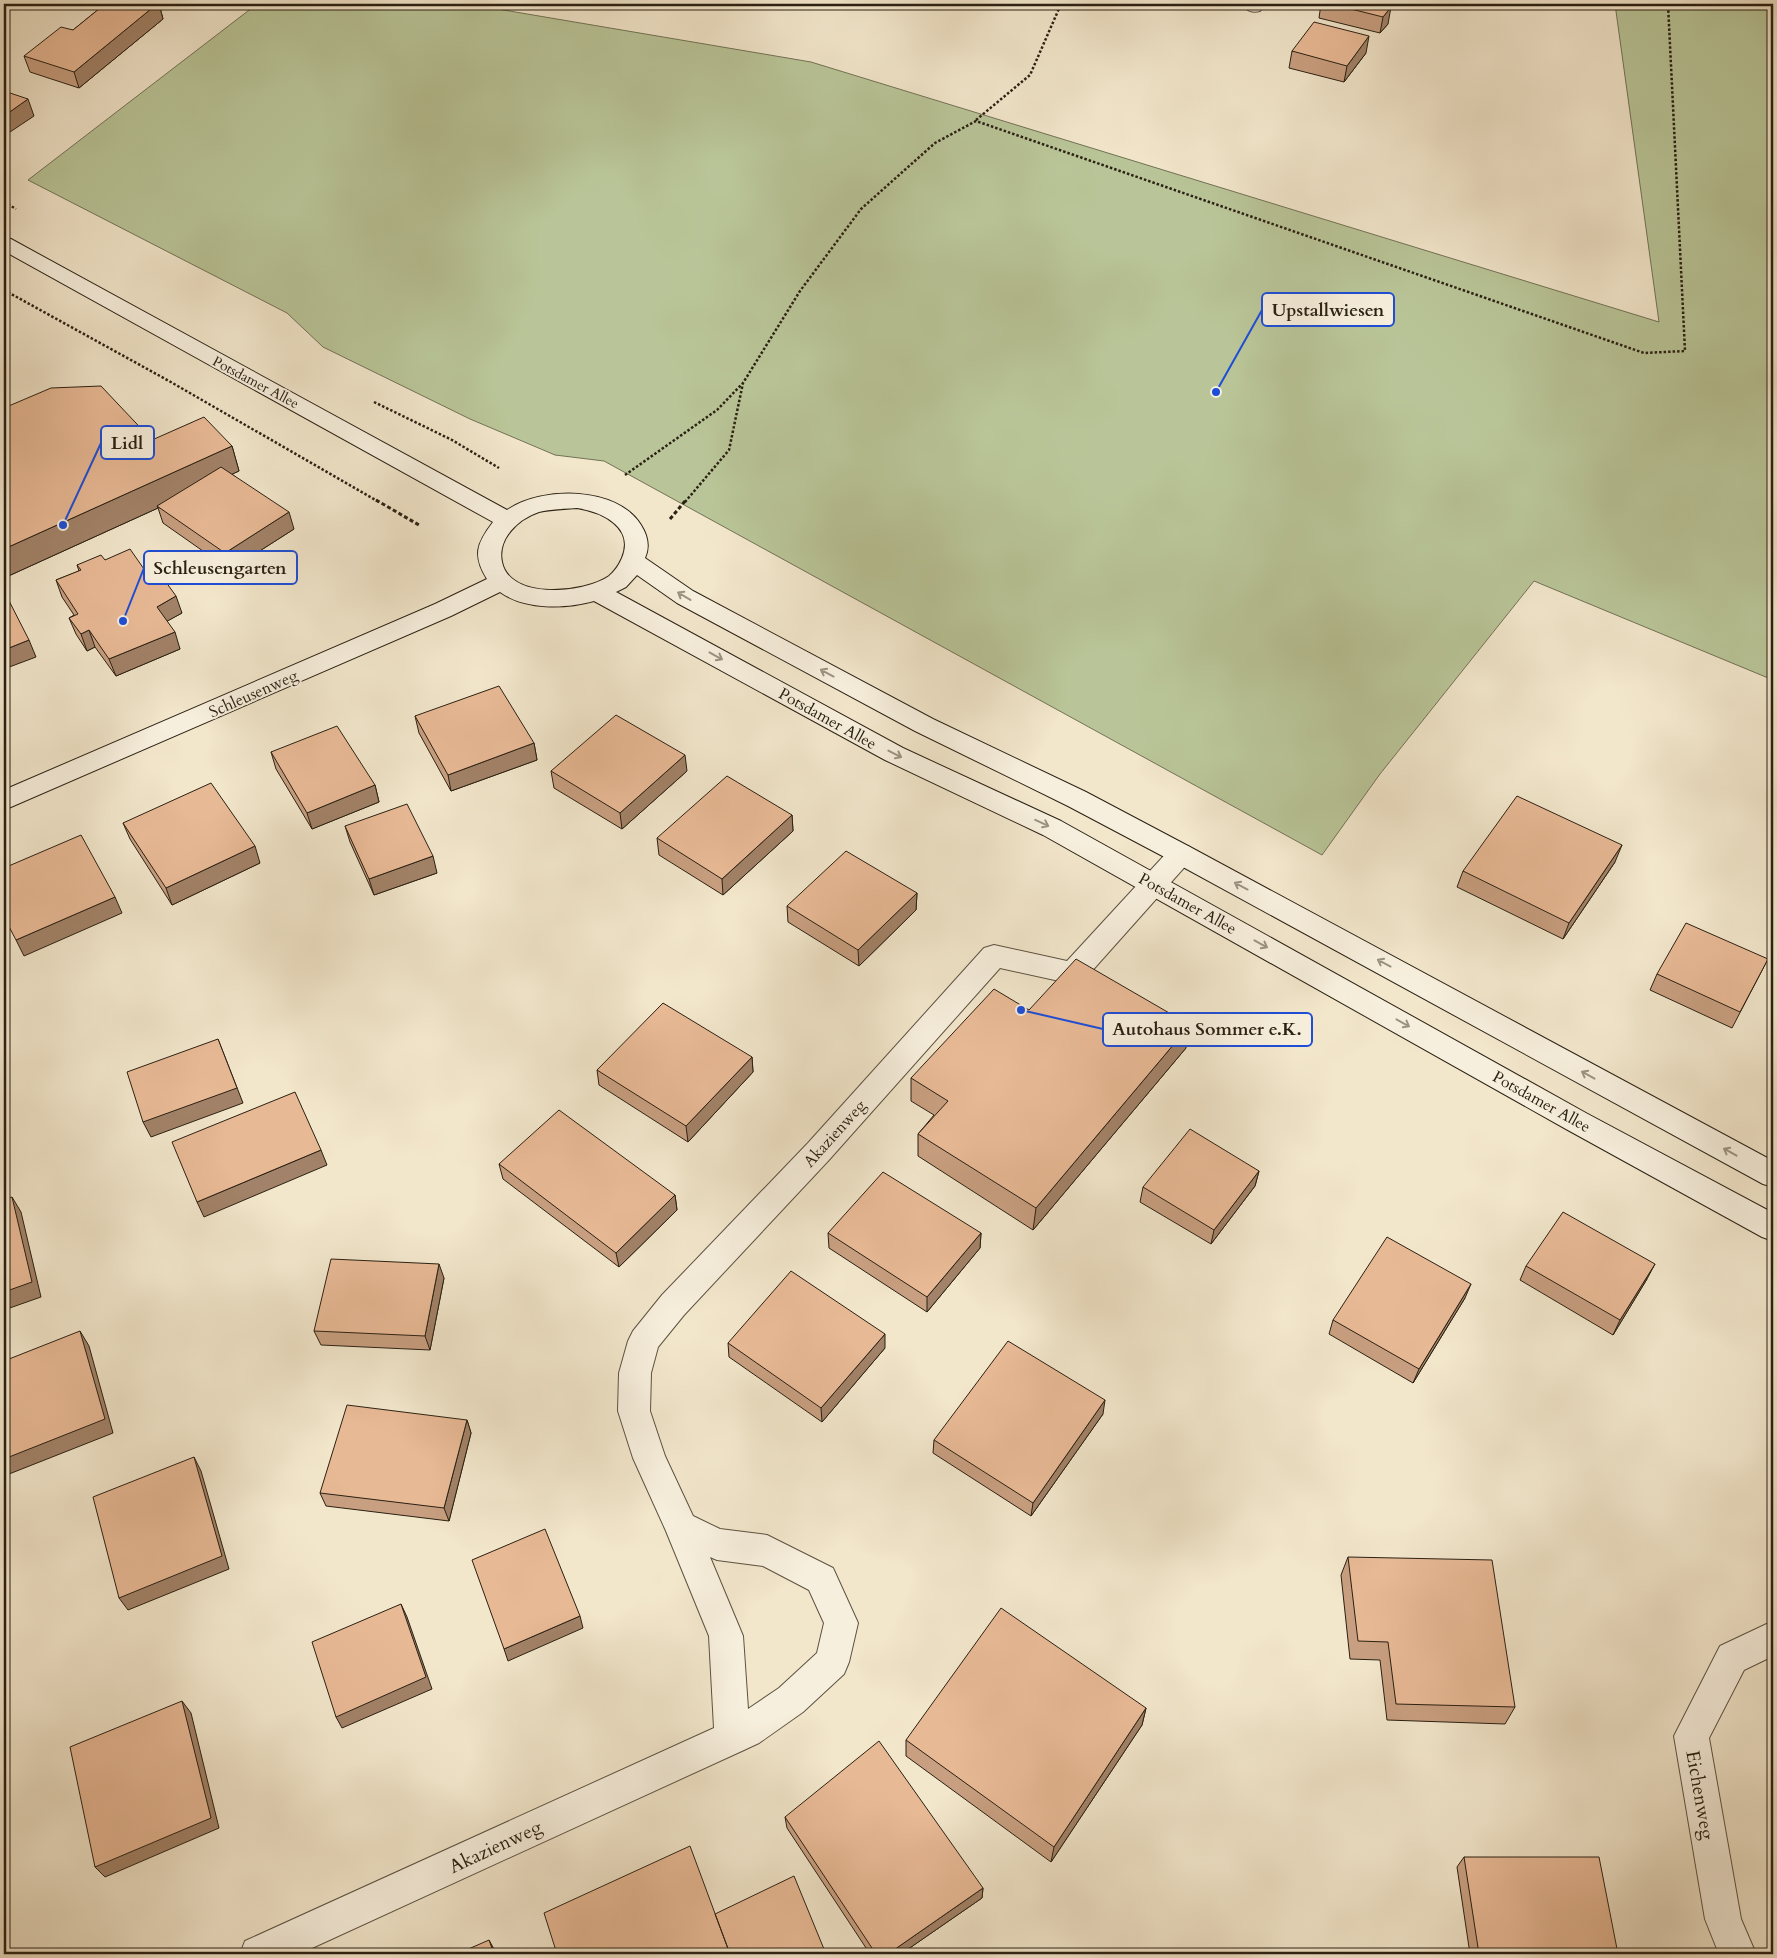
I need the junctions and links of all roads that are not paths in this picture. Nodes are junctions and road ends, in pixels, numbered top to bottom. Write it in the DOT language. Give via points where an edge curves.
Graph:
graph roads {
  1 [pos="4,243"];
  2 [pos="508,520"];
  3 [pos="634,562"];
  4 [pos="501,582"];
  5 [pos="596,592"];
  6 [pos="4,801"];
  7 [pos="1181,854"];
  8 [pos="1153,883"];
  9 [pos="1773,1176"];
  10 [pos="1773,1228"];
  11 [pos="681,1527"];
  12 [pos="1773,1638"];
  13 [pos="732,1738"];
  14 [pos="258,1954"];
  15 [pos="1737,1954"];
  1 -- 2 [label="street, Potsdamer Allee"];
  2 -- 3 [label="street" via="528,508 552,502 577,501 601,505 620,515 633,528 638,545"];
  2 -- 4 [label="street" via="494,534 488,550 490,567"];
  3 -- 5 [label="street" via="625,574"];
  7 -- 3 [label="street, one-way" via="1077,799 924,726 685,597"];
  4 -- 5 [label="street" via="515,591 547,599 576,598"];
  4 -- 6 [label="street, Schleusenweg"];
  5 -- 8 [label="street, Potsdamer Allee, one-way" via="894,754 1052,828"];
  7 -- 8 [label="street, Akazienweg"];
  9 -- 7 [label="street, one-way"];
  8 -- 10 [label="street, Potsdamer Allee, one-way"];
  8 -- 11 [label="street, Akazienweg" via="1073,973 994,956 644,1341 636,1373 634,1411 649,1458"];
  11 -- 13 [label="street, Akazienweg" via="726,1636"];
  11 -- 13 [label="street, Akazienweg" via="717,1544 767,1551 821,1579 841,1623 832,1662 791,1700"];
  12 -- 15 [label="street, Eichenweg" via="1732,1658 1691,1736 1723,1919"];
  13 -- 14 [label="street, Akazienweg"];
}
